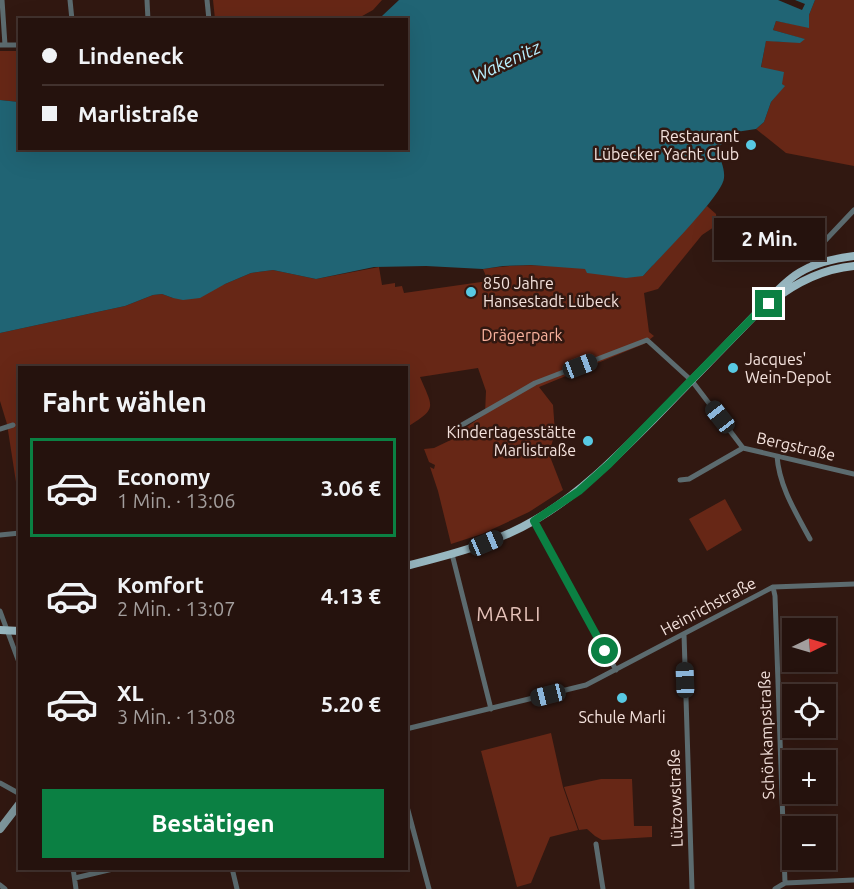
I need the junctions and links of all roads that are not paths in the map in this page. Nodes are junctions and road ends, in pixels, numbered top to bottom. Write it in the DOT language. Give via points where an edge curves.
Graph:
graph roads {
  1 [pos="2,0"];
  2 [pos="70,0"];
  3 [pos="147,0"];
  4 [pos="207,0"];
  5 [pos="72,18"];
  6 [pos="148,18"];
  7 [pos="209,18"];
  8 [pos="3,45"];
  9 [pos="854,210"];
  10 [pos="854,256"];
  11 [pos="811,266"];
  12 [pos="854,266"];
  13 [pos="792,282"];
  14 [pos="692,381"];
  15 [pos="13,425"];
  16 [pos="0,429"];
  17 [pos="455,429"];
  18 [pos="743,448"];
  19 [pos="777,456"];
  20 [pos="854,474"];
  21 [pos="680,480"];
  22 [pos="534,521"];
  23 [pos="18,533"];
  24 [pos="0,536"];
  25 [pos="810,539"];
  26 [pos="452,554"];
  27 [pos="408,565"];
  28 [pos="854,584"];
  29 [pos="773,587"];
  30 [pos="0,611"];
  31 [pos="4,630"];
  32 [pos="684,634"];
  33 [pos="18,661"];
  34 [pos="616,670"];
  35 [pos="491,709"];
  36 [pos="408,729"];
  37 [pos="0,783"];
  38 [pos="18,793"];
  39 [pos="18,806"];
  40 [pos="409,819"];
  41 [pos="0,829"];
  42 [pos="596,844"];
  43 [pos="73,870"];
  44 [pos="109,870"];
  45 [pos="232,870"];
  46 [pos="75,878"];
  47 [pos="854,880"];
  48 [pos="785,883"];
  49 [pos="0,885"];
  50 [pos="5,889"];
  51 [pos="76,889"];
  52 [pos="237,889"];
  53 [pos="429,889"];
  54 [pos="603,889"];
  55 [pos="692,889"];
  56 [pos="775,889"];
  1 -- 8 [label="street"];
  2 -- 5 [label="street"];
  3 -- 6 [label="street"];
  4 -- 7 [label="street"];
  9 -- 11 [label="street" via="820,246"];
  10 -- 11 [label="main road"];
  11 -- 13 [label="main road"];
  12 -- 13 [label="main road"];
  13 -- 14 [label="main road"];
  14 -- 17 [label="street, Bergstraße" via="647,340 535,383"];
  14 -- 18 [label="street, Bergstraße"];
  14 -- 22 [label="main road" via="579,491"];
  15 -- 16 [label="street"];
  18 -- 19 [label="street, Bergstraße"];
  18 -- 21 [label="street" via="689,479"];
  19 -- 20 [label="street, Bergstraße"];
  19 -- 25 [label="street" via="778,473"];
  22 -- 26 [label="main road"];
  22 -- 34 [label="street"];
  23 -- 24 [label="street"];
  26 -- 27 [label="main road"];
  26 -- 35 [label="street"];
  28 -- 29 [label="street, Heinrichstraße"];
  29 -- 32 [label="street, Heinrichstraße"];
  29 -- 48 [label="street, Schönkampstraße"];
  30 -- 31 [label="street"];
  31 -- 33 [label="street"];
  32 -- 34 [label="street, Heinrichstraße"];
  32 -- 55 [label="street, Lützowstraße"];
  34 -- 35 [label="street, Heinrichstraße" via="586,685"];
  35 -- 36 [label="street, Heinrichstraße"];
  37 -- 38 [label="street"];
  39 -- 41 [label="main road"];
  40 -- 53 [label="street"];
  42 -- 54 [label="street"];
  43 -- 46 [label="street"];
  44 -- 46 [label="street"];
  45 -- 52 [label="street"];
  46 -- 51 [label="street"];
  47 -- 48 [label="street"];
  48 -- 56 [label="street"];
  49 -- 50 [label="street"];
}
